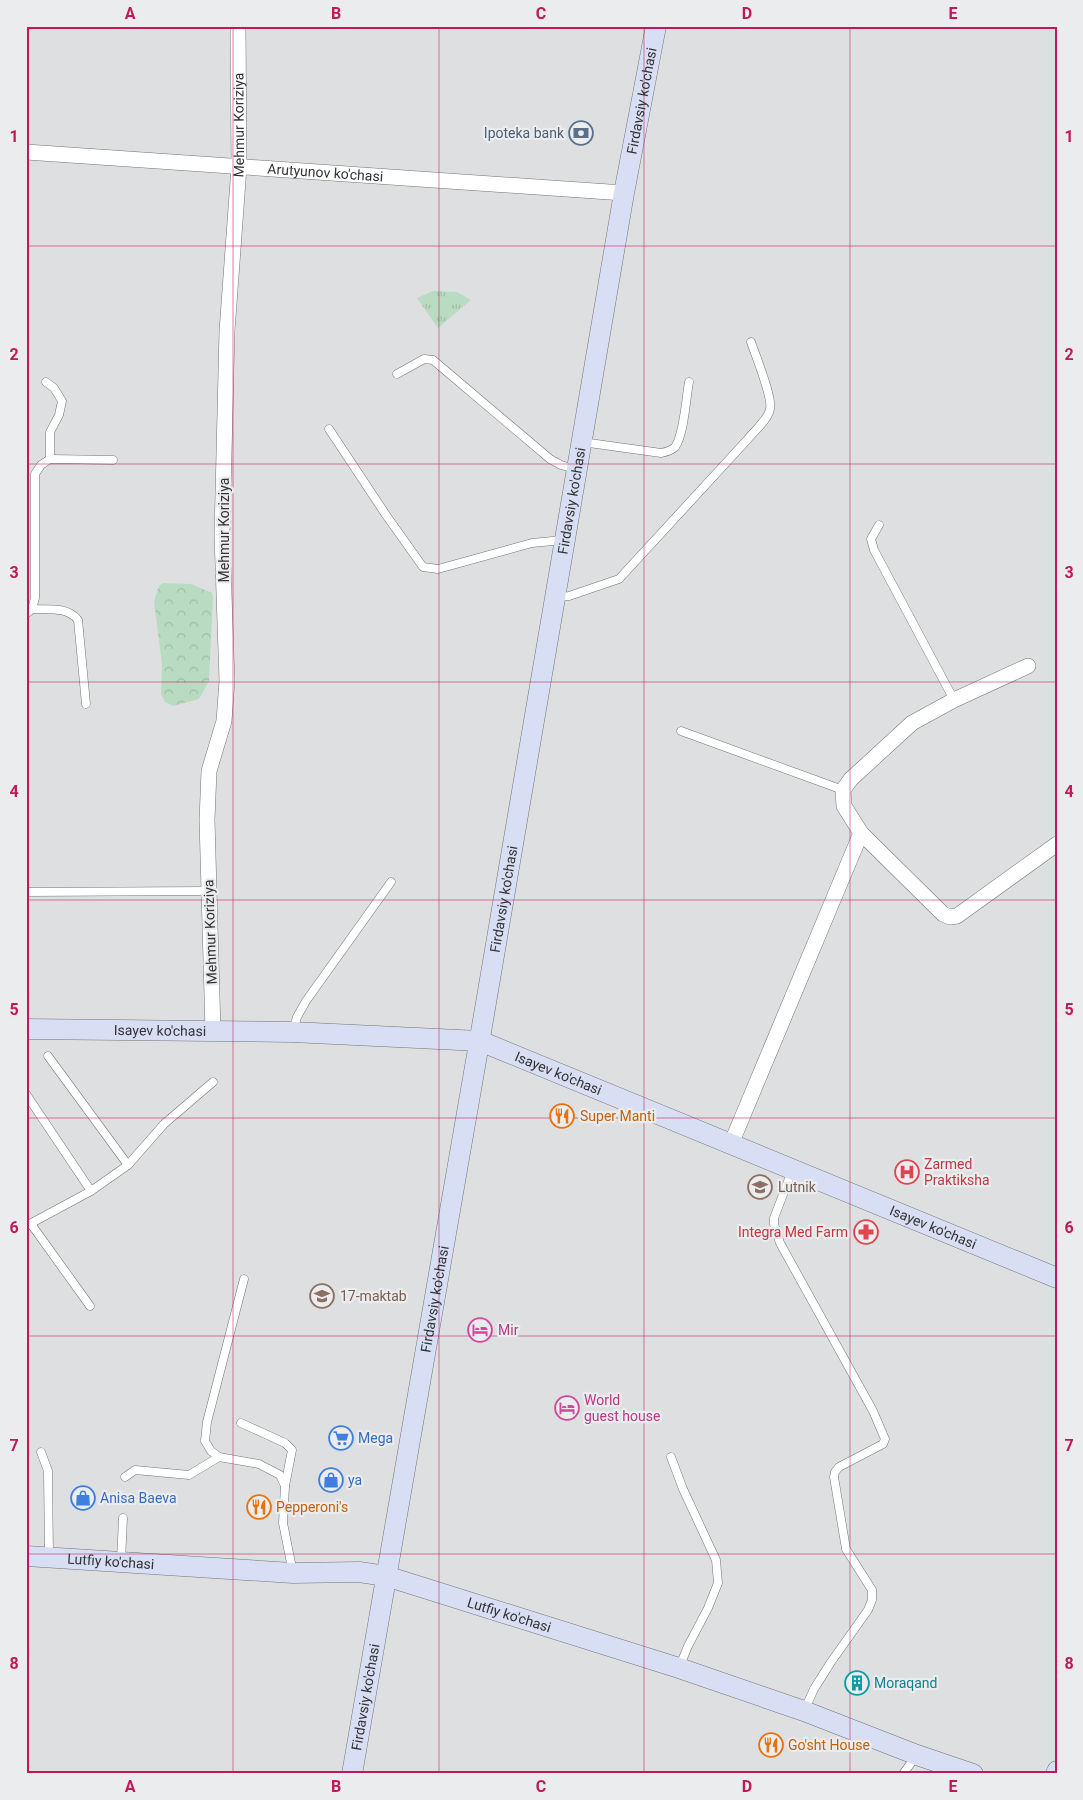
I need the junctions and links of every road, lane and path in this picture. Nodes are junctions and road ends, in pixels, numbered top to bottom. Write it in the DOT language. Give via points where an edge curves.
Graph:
graph roads {
  1 [pos="238,26"];
  2 [pos="656,26"];
  3 [pos="26,152"];
  4 [pos="238,167"];
  5 [pos="624,193"];
  6 [pos="751,342"];
  7 [pos="397,374"];
  8 [pos="46,382"];
  9 [pos="689,382"];
  10 [pos="329,429"];
  11 [pos="582,442"];
  12 [pos="50,460"];
  13 [pos="113,460"];
  14 [pos="577,470"];
  15 [pos="879,525"];
  16 [pos="565,540"];
  17 [pos="555,597"];
  18 [pos="29,612"];
  19 [pos="1028,666"];
  20 [pos="954,700"];
  21 [pos="86,704"];
  22 [pos="681,731"];
  23 [pos="843,790"];
  24 [pos="861,833"];
  25 [pos="1057,844"];
  26 [pos="391,882"];
  27 [pos="208,891"];
  28 [pos="26,892"];
  29 [pos="26,1029"];
  30 [pos="212,1031"];
  31 [pos="292,1032"];
  32 [pos="480,1041"];
  33 [pos="48,1056"];
  34 [pos="213,1082"];
  35 [pos="26,1094"];
  36 [pos="731,1144"];
  37 [pos="128,1165"];
  38 [pos="792,1170"];
  39 [pos="92,1191"];
  40 [pos="28,1225"];
  41 [pos="244,1278"];
  42 [pos="1057,1278"];
  43 [pos="90,1306"];
  44 [pos="241,1423"];
  45 [pos="41,1452"];
  46 [pos="672,1456"];
  47 [pos="219,1457"];
  48 [pos="125,1477"];
  49 [pos="286,1486"];
  50 [pos="123,1518"];
  51 [pos="26,1556"];
  52 [pos="49,1558"];
  53 [pos="120,1562"];
  54 [pos="292,1572"];
  55 [pos="386,1576"];
  56 [pos="679,1668"];
  57 [pos="804,1711"];
  58 [pos="917,1755"];
  59 [pos="352,1774"];
  60 [pos="903,1774"];
  61 [pos="973,1774"];
  1 -- 4 [label="street, Mehmur Koriziya"];
  2 -- 5 [label="main road, Firdavsiy ko'chasi"];
  3 -- 4 [label="street, Arutyunov ko'chasi"];
  4 -- 5 [label="street, Arutyunov ko'chasi"];
  4 -- 27 [label="street, Mehmur Koriziya" via="227,341 222,535 227,681 224,721 209,771"];
  5 -- 11 [label="main road, Firdavsiy ko'chasi"];
  6 -- 17 [label="lane" via="771,408 766,416 619,579 569,596"];
  7 -- 14 [label="lane" via="424,359 433,360 550,459"];
  8 -- 12 [label="lane" via="62,401 50,432"];
  9 -- 11 [label="lane" via="681,435 670,451 661,453"];
  10 -- 16 [label="lane" via="423,567 438,569 532,543"];
  11 -- 14 [label="main road, Firdavsiy ko'chasi"];
  12 -- 13 [label="lane"];
  12 -- 18 [label="lane" via="35,474 35,598"];
  14 -- 16 [label="main road, Firdavsiy ko'chasi"];
  15 -- 20 [label="lane" via="871,539 874,550"];
  16 -- 17 [label="main road, Firdavsiy ko'chasi"];
  17 -- 32 [label="main road, Firdavsiy ko'chasi"];
  18 -- 21 [label="lane" via="64,610 78,620"];
  19 -- 20 [label="street"];
  20 -- 23 [label="street" via="912,723"];
  22 -- 23 [label="lane"];
  23 -- 24 [label="street" via="844,806"];
  24 -- 25 [label="street" via="943,914 950,916 957,916"];
  24 -- 36 [label="street"];
  26 -- 31 [label="lane" via="306,1001"];
  27 -- 28 [label="lane"];
  27 -- 30 [label="street, Mehmur Koriziya"];
  29 -- 30 [label="main road, Isayev ko'chasi"];
  30 -- 31 [label="main road, Isayev ko'chasi"];
  31 -- 32 [label="main road, Isayev ko'chasi"];
  32 -- 36 [label="main road, Isayev ko'chasi"];
  32 -- 55 [label="main road, Firdavsiy ko'chasi"];
  33 -- 37 [label="lane"];
  34 -- 37 [label="lane" via="164,1124"];
  35 -- 39 [label="lane"];
  36 -- 38 [label="main road, Isayev ko'chasi"];
  37 -- 39 [label="lane"];
  38 -- 42 [label="main road, Isayev ko'chasi"];
  38 -- 57 [label="lane" via="774,1218 780,1243 873,1411 885,1439 883,1444 835,1472 846,1549 872,1590 872,1600 814,1689"];
  39 -- 40 [label="lane"];
  40 -- 43 [label="lane"];
  41 -- 47 [label="lane" via="207,1422 205,1441"];
  44 -- 49 [label="lane" via="292,1450"];
  45 -- 52 [label="lane" via="48,1471"];
  46 -- 56 [label="lane" via="716,1560 718,1583"];
  47 -- 48 [label="lane" via="189,1474 134,1470"];
  47 -- 49 [label="lane" via="259,1464 280,1476"];
  49 -- 54 [label="lane" via="283,1522"];
  50 -- 53 [label="lane"];
  51 -- 52 [label="main road, Lutfiy ko'chasi"];
  52 -- 53 [label="main road, Lutfiy ko'chasi"];
  53 -- 54 [label="main road, Lutfiy ko'chasi"];
  54 -- 55 [label="main road, Lutfiy ko'chasi" via="359,1572"];
  55 -- 56 [label="main road, Lutfiy ko'chasi"];
  55 -- 59 [label="main road, Firdavsiy ko'chasi"];
  56 -- 57 [label="main road, Lutfiy ko'chasi"];
  57 -- 58 [label="main road, Lutfiy ko'chasi"];
  58 -- 60 [label="lane"];
  58 -- 61 [label="main road, Lutfiy ko'chasi"];
}
